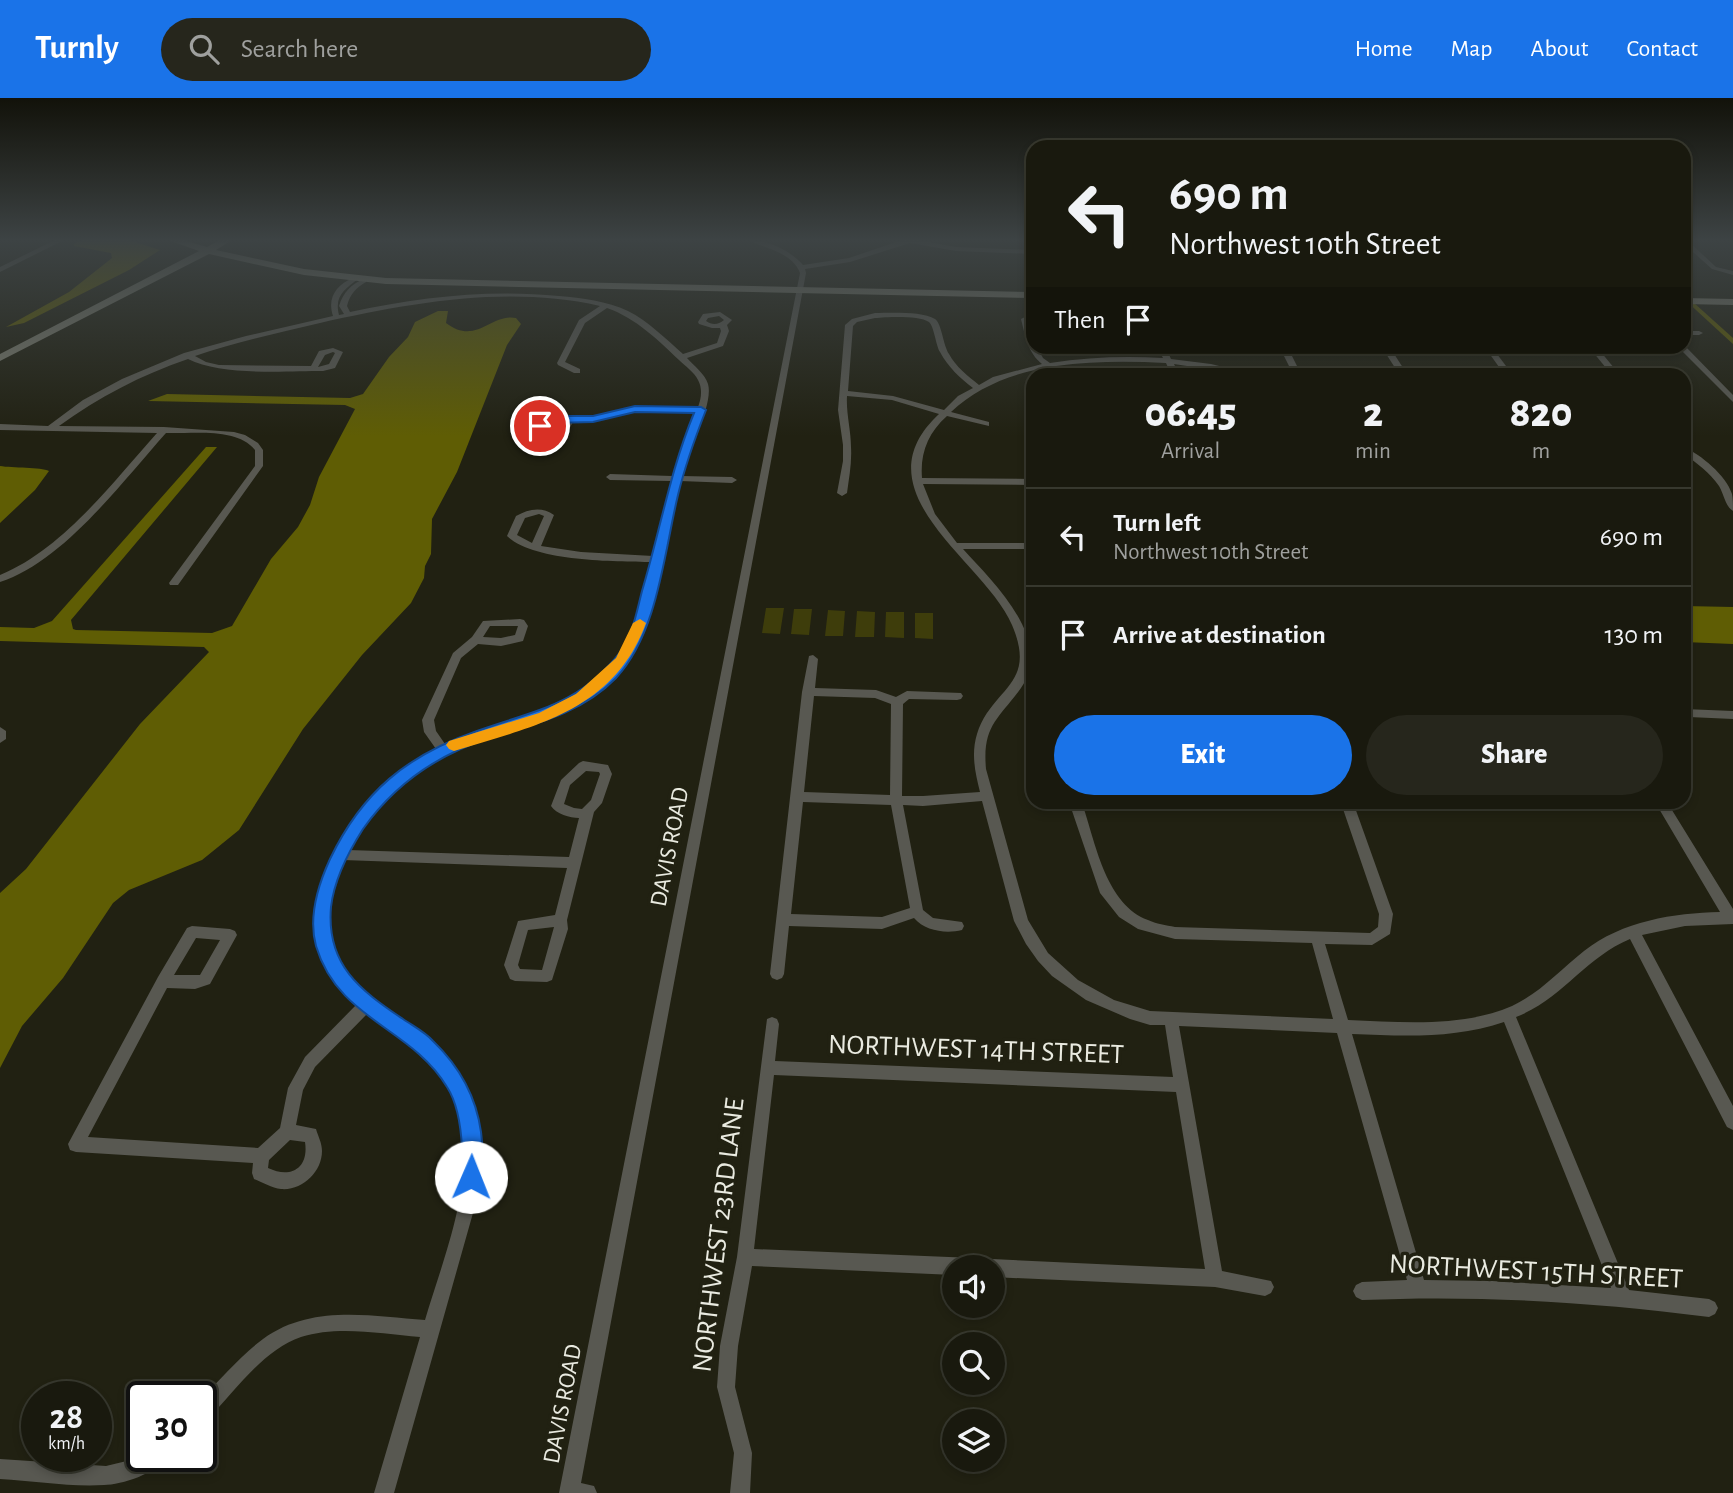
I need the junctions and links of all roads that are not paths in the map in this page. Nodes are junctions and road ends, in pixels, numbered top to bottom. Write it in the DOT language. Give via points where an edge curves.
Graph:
graph roads {
  1 [pos="84,305"];
  2 [pos="96,305"];
  3 [pos="334,305"];
  4 [pos="343,305"];
  5 [pos="396,305"];
  6 [pos="601,305"];
  7 [pos="797,305"];
  8 [pos="1714,305"];
  9 [pos="606,306"];
  10 [pos="1733,308"];
  11 [pos="348,315"];
  12 [pos="337,318"];
  13 [pos="856,318"];
  14 [pos="723,324"];
  15 [pos="1691,333"];
  16 [pos="1699,333"];
  17 [pos="0,347"];
  18 [pos="1037,354"];
  19 [pos="1093,354"];
  20 [pos="1108,354"];
  21 [pos="1165,354"];
  22 [pos="1598,354"];
  23 [pos="1688,354"];
  24 [pos="187,355"];
  25 [pos="0,358"];
  26 [pos="680,358"];
  27 [pos="1096,359"];
  28 [pos="1111,359"];
  29 [pos="1168,360"];
  30 [pos="1049,366"];
  31 [pos="1041,368"];
  32 [pos="1052,368"];
  33 [pos="1172,368"];
  34 [pos="1223,368"];
  35 [pos="1610,368"];
  36 [pos="313,369"];
  37 [pos="577,371"];
  38 [pos="1026,372"];
  39 [pos="979,388"];
  40 [pos="843,393"];
  41 [pos="1733,400"];
  42 [pos="701,410"];
  43 [pos="944,412"];
  44 [pos="570,419"];
  45 [pos="986,424"];
  46 [pos="0,427"];
  47 [pos="50,428"];
  48 [pos="164,430"];
  49 [pos="1691,456"];
  50 [pos="1715,476"];
  51 [pos="610,477"];
  52 [pos="1733,477"];
  53 [pos="677,478"];
  54 [pos="732,480"];
  55 [pos="918,481"];
  56 [pos="1026,482"];
  57 [pos="842,493"];
  58 [pos="1733,508"];
  59 [pos="955,546"];
  60 [pos="1026,546"];
  61 [pos="536,547"];
  62 [pos="658,559"];
  63 [pos="0,579"];
  64 [pos="174,583"];
  65 [pos="476,640"];
  66 [pos="813,659"];
  67 [pos="808,692"];
  68 [pos="957,696"];
  69 [pos="897,702"];
  70 [pos="1691,714"];
  71 [pos="1733,715"];
  72 [pos="443,750"];
  73 [pos="986,796"];
  74 [pos="797,797"];
  75 [pos="895,801"];
  76 [pos="1077,809"];
  77 [pos="1350,809"];
  78 [pos="1665,809"];
  79 [pos="587,814"];
  80 [pos="341,855"];
  81 [pos="575,863"];
  82 [pos="917,911"];
  83 [pos="1732,918"];
  84 [pos="560,920"];
  85 [pos="783,920"];
  86 [pos="957,926"];
  87 [pos="1633,932"];
  88 [pos="1317,938"];
  89 [pos="777,974"];
  90 [pos="163,981"];
  91 [pos="366,1005"];
  92 [pos="1508,1014"];
  93 [pos="1171,1020"];
  94 [pos="772,1024"];
  95 [pos="1343,1027"];
  96 [pos="766,1068"];
  97 [pos="1182,1085"];
  98 [pos="1733,1122"];
  99 [pos="287,1132"];
  100 [pos="261,1156"];
  101 [pos="745,1256"];
  102 [pos="942,1265"];
  103 [pos="1005,1269"];
  104 [pos="1215,1278"];
  105 [pos="1265,1287"];
  106 [pos="1418,1288"];
  107 [pos="1362,1292"];
  108 [pos="1623,1297"];
  109 [pos="1709,1308"];
  110 [pos="431,1329"];
  111 [pos="217,1396"];
  112 [pos="0,1469"];
  113 [pos="126,1471"];
  114 [pos="384,1493"];
  115 [pos="575,1493"];
  116 [pos="740,1493"];
  1 -- 17 [label="street"];
  2 -- 25 [label="street"];
  3 -- 12 [label="street"];
  4 -- 11 [label="street"];
  5 -- 11 [label="street"];
  6 -- 9 [label="street"];
  7 -- 115 [label="street, DAVIS ROAD"];
  8 -- 10 [label="street"];
  9 -- 26 [label="street" via="633,317"];
  9 -- 37 [label="street" via="582,322 561,363"];
  11 -- 12 [label="street"];
  12 -- 24 [label="street"];
  13 -- 39 [label="street" via="918,317 934,323 945,357"];
  13 -- 40 [label="street" via="849,325"];
  14 -- 26 [label="street" via="720,344"];
  15 -- 16 [label="street"];
  18 -- 30 [label="street"];
  19 -- 27 [label="street"];
  20 -- 28 [label="street"];
  21 -- 29 [label="street"];
  22 -- 35 [label="street"];
  23 -- 41 [label="street"];
  24 -- 36 [label="street" via="213,367"];
  24 -- 47 [label="street" via="102,392"];
  26 -- 42 [label="street" via="703,381"];
  27 -- 28 [label="street"];
  27 -- 30 [label="street"];
  28 -- 29 [label="street"];
  29 -- 33 [label="street"];
  29 -- 34 [label="street"];
  30 -- 31 [label="street"];
  30 -- 32 [label="street"];
  38 -- 39 [label="street"];
  39 -- 43 [label="street"];
  40 -- 43 [label="street" via="893,398"];
  40 -- 57 [label="street" via="847,445"];
  42 -- 44 [label="street" via="635,409 600,418"];
  42 -- 53 [label="street"];
  43 -- 45 [label="street"];
  43 -- 55 [label="street" via="923,441"];
  46 -- 47 [label="street"];
  47 -- 48 [label="street"];
  48 -- 63 [label="street" via="62,537 25,568"];
  48 -- 64 [label="street" via="244,436 260,450 259,466"];
  49 -- 50 [label="street"];
  50 -- 52 [label="street"];
  50 -- 58 [label="street"];
  51 -- 53 [label="street"];
  53 -- 54 [label="street"];
  53 -- 62 [label="street"];
  55 -- 56 [label="street"];
  55 -- 59 [label="street" via="928,510"];
  59 -- 60 [label="street"];
  59 -- 73 [label="street" via="1009,610 1025,648 1021,682 991,716 980,741"];
  61 -- 62 [label="street" via="586,557"];
  62 -- 72 [label="street" via="636,636 610,675 563,708"];
  65 -- 72 [label="street" via="457,656 428,720 430,732"];
  66 -- 67 [label="street"];
  67 -- 69 [label="street" via="876,694"];
  67 -- 74 [label="street"];
  68 -- 69 [label="street" via="907,695"];
  69 -- 75 [label="street"];
  70 -- 71 [label="street"];
  72 -- 80 [label="street" via="405,773 373,803"];
  73 -- 75 [label="street"];
  73 -- 93 [label="street" via="1019,915 1043,958 1066,981 1105,1004 1127,1013"];
  74 -- 75 [label="street"];
  74 -- 85 [label="street"];
  75 -- 82 [label="street"];
  76 -- 88 [label="street" via="1110,898 1124,913 1154,929 1175,933"];
  77 -- 88 [label="street" via="1388,922 1372,939"];
  78 -- 83 [label="street"];
  79 -- 81 [label="street"];
  80 -- 81 [label="street"];
  80 -- 91 [label="street" via="323,907 324,945 340,979"];
  81 -- 84 [label="street"];
  82 -- 85 [label="street" via="882,923"];
  82 -- 86 [label="street" via="929,924"];
  83 -- 87 [label="street" via="1677,921"];
  84 -- 84 [label="street" via="523,925 511,965 515,975 547,976"];
  85 -- 89 [label="street"];
  87 -- 92 [label="street" via="1584,958 1546,993"];
  87 -- 98 [label="street"];
  88 -- 95 [label="street"];
  90 -- 90 [label="street" via="192,932 230,934 205,980"];
  90 -- 100 [label="street" via="76,1144"];
  91 -- 99 [label="street" via="310,1062 296,1088"];
  91 -- 110 [label="street" via="425,1045 440,1061 463,1100 470,1124 472,1163 466,1206"];
  92 -- 95 [label="street" via="1454,1028"];
  92 -- 108 [label="street"];
  93 -- 95 [label="street"];
  93 -- 97 [label="street"];
  94 -- 96 [label="street, NORTHWEST 23RD LANE"];
  95 -- 106 [label="street"];
  96 -- 97 [label="street, NORTHWEST 14TH STREET"];
  96 -- 101 [label="street, NORTHWEST 23RD LANE"];
  97 -- 104 [label="street"];
  99 -- 100 [label="street"];
  99 -- 100 [label="street" via="310,1135 316,1147 316,1158 301,1176 281,1181 260,1173"];
  101 -- 102 [label="street"];
  101 -- 116 [label="street, NORTHWEST 23RD LANE" via="726,1387 743,1453"];
  103 -- 104 [label="street"];
  104 -- 105 [label="street"];
  106 -- 107 [label="street, NORTHWEST 15TH STREET"];
  106 -- 108 [label="street, NORTHWEST 15TH STREET"];
  108 -- 109 [label="street, NORTHWEST 15TH STREET"];
  110 -- 111 [label="street" via="326,1324 300,1328 261,1353"];
  110 -- 114 [label="street"];
  112 -- 113 [label="street" via="106,1476"];
}
